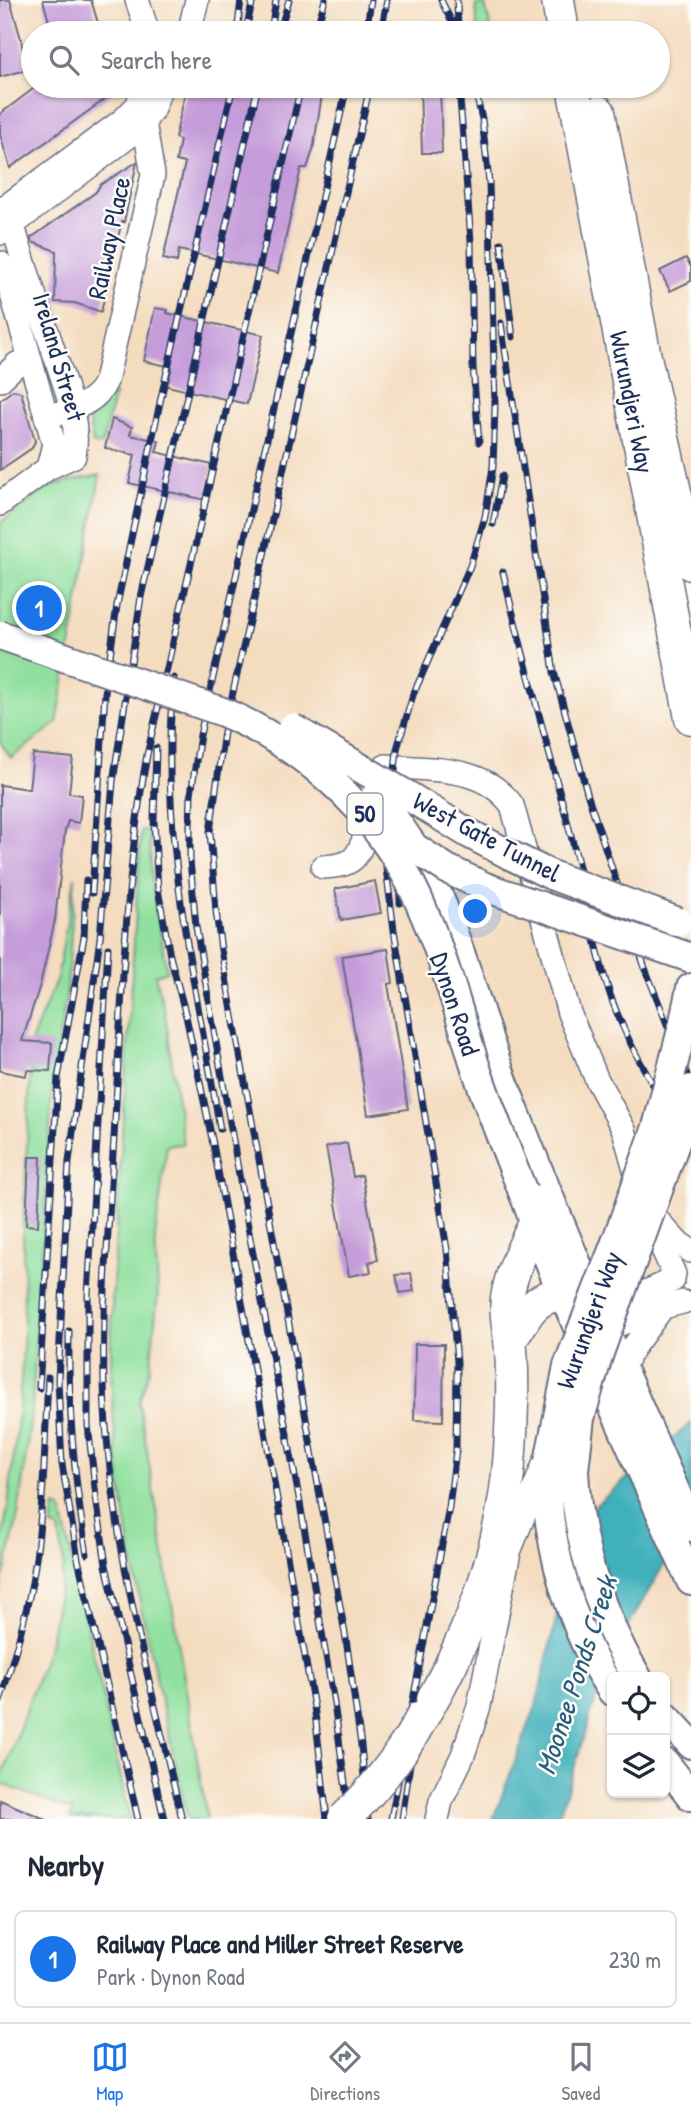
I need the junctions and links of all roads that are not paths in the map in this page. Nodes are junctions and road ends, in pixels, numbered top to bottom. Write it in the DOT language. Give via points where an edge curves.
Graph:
graph roads {
  1 [pos="126,0"];
  2 [pos="137,0"];
  3 [pos="197,0"];
  4 [pos="558,0"];
  5 [pos="579,0"];
  6 [pos="132,21"];
  7 [pos="144,21"];
  8 [pos="192,21"];
  9 [pos="562,21"];
  10 [pos="582,21"];
  11 [pos="142,98"];
  12 [pos="154,98"];
  13 [pos="575,98"];
  14 [pos="596,98"];
  15 [pos="144,122"];
  16 [pos="67,172"];
  17 [pos="4,213"];
  18 [pos="0,263"];
  19 [pos="28,352"];
  20 [pos="0,362"];
  21 [pos="0,380"];
  22 [pos="69,400"];
  23 [pos="43,408"];
  24 [pos="48,468"];
  25 [pos="0,503"];
  26 [pos="691,564"];
  27 [pos="0,614"];
  28 [pos="0,635"];
  29 [pos="691,718"];
  30 [pos="292,728"];
  31 [pos="377,772"];
  32 [pos="352,799"];
  33 [pos="366,833"];
  34 [pos="415,849"];
  35 [pos="323,867"];
  36 [pos="691,926"];
  37 [pos="691,958"];
  38 [pos="691,988"];
  39 [pos="691,1089"];
  40 [pos="534,1188"];
  41 [pos="644,1197"];
  42 [pos="535,1223"];
  43 [pos="691,1251"];
  44 [pos="691,1257"];
  45 [pos="673,1277"];
  46 [pos="578,1296"];
  47 [pos="679,1305"];
  48 [pos="594,1332"];
  49 [pos="510,1339"];
  50 [pos="622,1369"];
  51 [pos="639,1436"];
  52 [pos="691,1527"];
  53 [pos="690,1578"];
  54 [pos="634,1672"];
  55 [pos="607,1682"];
  56 [pos="670,1721"];
  57 [pos="691,1744"];
  58 [pos="670,1769"];
  59 [pos="691,1796"];
  60 [pos="344,1819"];
  61 [pos="437,1819"];
  1 -- 6 [label="street"];
  2 -- 7 [label="street"];
  3 -- 8 [label="street"];
  4 -- 9 [label="highway"];
  5 -- 10 [label="highway"];
  11 -- 16 [label="street"];
  12 -- 15 [label="street"];
  13 -- 29 [label="highway, Wurundjeri Way"];
  14 -- 26 [label="highway, Wurundjeri Way" via="645,356"];
  15 -- 16 [label="street"];
  15 -- 22 [label="street, Railway Place" via="153,175 109,366 101,392 92,400"];
  16 -- 17 [label="street"];
  17 -- 22 [label="street, Ireland Street"];
  18 -- 19 [label="street, Ireland Street"];
  19 -- 20 [label="street"];
  19 -- 21 [label="street"];
  19 -- 23 [label="street, Ireland Street"];
  22 -- 23 [label="street, Railway Place"];
  22 -- 24 [label="street, Ireland Street" via="77,439 74,456"];
  23 -- 24 [label="street, Ireland Street" via="54,444"];
  24 -- 25 [label="street"];
  27 -- 30 [label="main road, Dynon Road / 50" via="76,645 203,686"];
  28 -- 32 [label="main road, Dynon Road / 50, bridge" via="249,723 307,760"];
  30 -- 34 [label="main road, Dynon Road / 50, bridge" via="328,753 370,792"];
  30 -- 36 [label="main road, West Gate Tunnel, bridge" via="514,858"];
  31 -- 41 [label="street" via="386,766 471,775 495,786 512,805 569,1013 624,1130"];
  32 -- 34 [label="main road, West Gate Tunnel, bridge"];
  32 -- 40 [label="main road, Dynon Road / 50, bridge" via="384,838 421,903 490,1108"];
  33 -- 35 [label="street" via="355,859"];
  34 -- 37 [label="main road, West Gate Tunnel, bridge" via="466,879 510,897"];
  34 -- 40 [label="main road, Dynon Road / 50" via="448,915"];
  38 -- 55 [label="main road, Wurundjeri Way, bridge" via="657,1127 568,1366 549,1462 550,1521 562,1575 578,1628"];
  39 -- 54 [label="main road, Wurundjeri Way, bridge" via="599,1353 580,1418 574,1470 576,1507 603,1612"];
  40 -- 42 [label="main road, Dynon Road / 50"];
  40 -- 46 [label="main road, Dynon Road / 50"];
  41 -- 43 [label="street" via="666,1231"];
  41 -- 45 [label="street"];
  42 -- 46 [label="main road, Dynon Road / 50"];
  42 -- 49 [label="highway" via="507,1297"];
  44 -- 45 [label="street" via="680,1263"];
  45 -- 46 [label="street" via="637,1296"];
  45 -- 47 [label="street"];
  46 -- 48 [label="main road, Dynon Road / 50"];
  46 -- 49 [label="highway" via="553,1294 539,1301"];
  47 -- 48 [label="street"];
  47 -- 50 [label="street" via="632,1349"];
  48 -- 50 [label="main road, Dynon Road / 50"];
  48 -- 51 [label="main road, Dynon Road / 50"];
  48 -- 61 [label="street" via="568,1341 556,1364 547,1455 509,1552 479,1706"];
  49 -- 60 [label="highway, bridge" via="508,1477 482,1588 463,1640 407,1745"];
  50 -- 51 [label="main road, Dynon Road / 50"];
  51 -- 52 [label="main road, Dynon Road / 50"];
  51 -- 53 [label="main road, Dynon Road / 50"];
  56 -- 57 [label="main road"];
  58 -- 59 [label="main road"];
}
